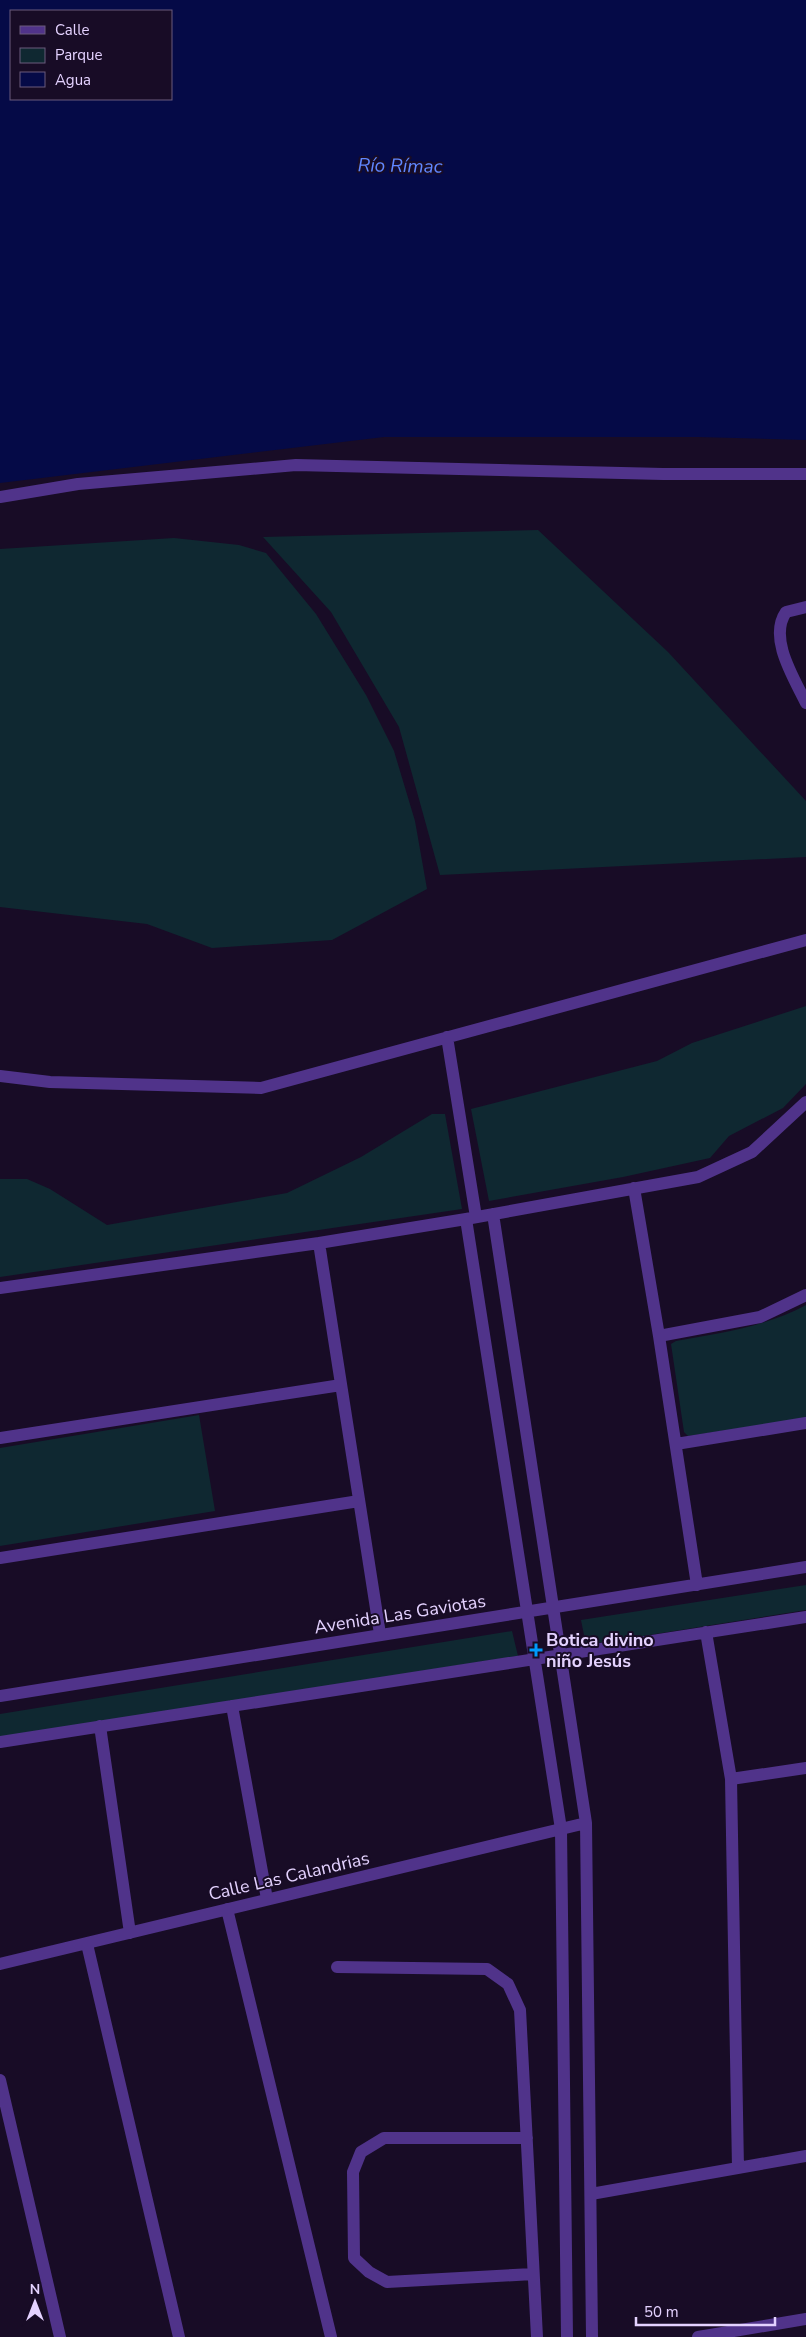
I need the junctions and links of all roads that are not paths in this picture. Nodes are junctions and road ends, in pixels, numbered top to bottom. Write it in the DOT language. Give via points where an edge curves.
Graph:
graph roads {
  1 [pos="806,474"];
  2 [pos="0,497"];
  3 [pos="806,607"];
  4 [pos="806,703"];
  5 [pos="806,940"];
  6 [pos="447,1037"];
  7 [pos="0,1076"];
  8 [pos="806,1102"];
  9 [pos="634,1188"];
  10 [pos="492,1214"];
  11 [pos="471,1218"];
  12 [pos="319,1243"];
  13 [pos="0,1288"];
  14 [pos="806,1295"];
  15 [pos="659,1336"];
  16 [pos="341,1385"];
  17 [pos="806,1423"];
  18 [pos="0,1438"];
  19 [pos="676,1444"];
  20 [pos="359,1501"];
  21 [pos="0,1558"];
  22 [pos="806,1567"];
  23 [pos="697,1585"];
  24 [pos="554,1609"];
  25 [pos="528,1613"];
  26 [pos="806,1617"];
  27 [pos="706,1632"];
  28 [pos="380,1634"];
  29 [pos="562,1655"];
  30 [pos="535,1659"];
  31 [pos="0,1696"];
  32 [pos="232,1706"];
  33 [pos="100,1726"];
  34 [pos="0,1742"];
  35 [pos="806,1768"];
  36 [pos="731,1779"];
  37 [pos="586,1823"];
  38 [pos="561,1830"];
  39 [pos="267,1899"];
  40 [pos="227,1909"];
  41 [pos="130,1933"];
  42 [pos="86,1944"];
  43 [pos="0,1964"];
  44 [pos="337,1967"];
  45 [pos="0,2080"];
  46 [pos="526,2138"];
  47 [pos="806,2156"];
  48 [pos="738,2168"];
  49 [pos="591,2194"];
  50 [pos="534,2274"];
  51 [pos="806,2320"];
  52 [pos="60,2337"];
  53 [pos="179,2337"];
  54 [pos="331,2337"];
  55 [pos="537,2337"];
  56 [pos="567,2337"];
  57 [pos="592,2337"];
  58 [pos="698,2337"];
  1 -- 2 [label="street" via="663,474 296,465 78,484"];
  3 -- 4 [label="street" via="786,612 780,621 781,641 790,670"];
  5 -- 6 [label="street"];
  6 -- 7 [label="street" via="261,1088 50,1082"];
  6 -- 11 [label="street"];
  8 -- 9 [label="street" via="752,1152 698,1177"];
  9 -- 10 [label="street"];
  9 -- 15 [label="street"];
  10 -- 11 [label="street"];
  10 -- 24 [label="street"];
  11 -- 12 [label="street"];
  11 -- 25 [label="street"];
  12 -- 13 [label="street"];
  12 -- 16 [label="street"];
  14 -- 15 [label="street" via="760,1317"];
  15 -- 19 [label="street"];
  16 -- 18 [label="street"];
  16 -- 20 [label="street"];
  17 -- 19 [label="street"];
  19 -- 23 [label="street"];
  20 -- 21 [label="street"];
  20 -- 28 [label="street"];
  22 -- 23 [label="street, Avenida Las Gaviotas"];
  23 -- 24 [label="street, Avenida Las Gaviotas"];
  24 -- 25 [label="street, Avenida Las Gaviotas"];
  24 -- 29 [label="street"];
  25 -- 28 [label="street, Avenida Las Gaviotas"];
  25 -- 30 [label="street"];
  26 -- 27 [label="street"];
  27 -- 29 [label="street"];
  27 -- 36 [label="street"];
  28 -- 31 [label="street, Avenida Las Gaviotas"];
  29 -- 30 [label="street"];
  29 -- 37 [label="street"];
  30 -- 32 [label="street"];
  30 -- 38 [label="street"];
  32 -- 33 [label="street"];
  32 -- 39 [label="street"];
  33 -- 34 [label="street"];
  33 -- 41 [label="street"];
  35 -- 36 [label="street"];
  36 -- 48 [label="street"];
  37 -- 38 [label="street, Calle Las Calandrias"];
  37 -- 49 [label="street"];
  38 -- 39 [label="street, Calle Las Calandrias"];
  38 -- 56 [label="street"];
  39 -- 40 [label="street, Calle Las Calandrias"];
  40 -- 41 [label="street, Calle Las Calandrias"];
  40 -- 54 [label="street"];
  41 -- 42 [label="street, Calle Las Calandrias"];
  42 -- 43 [label="street, Calle Las Calandrias"];
  42 -- 53 [label="street"];
  44 -- 46 [label="street" via="487,1969 508,1984 520,2010"];
  45 -- 52 [label="street"];
  46 -- 50 [label="street"];
  46 -- 50 [label="street" via="384,2138 361,2152 353,2172 354,2258 387,2282"];
  47 -- 48 [label="street"];
  48 -- 49 [label="street"];
  49 -- 57 [label="street"];
  50 -- 55 [label="street"];
  51 -- 58 [label="street"];
}
